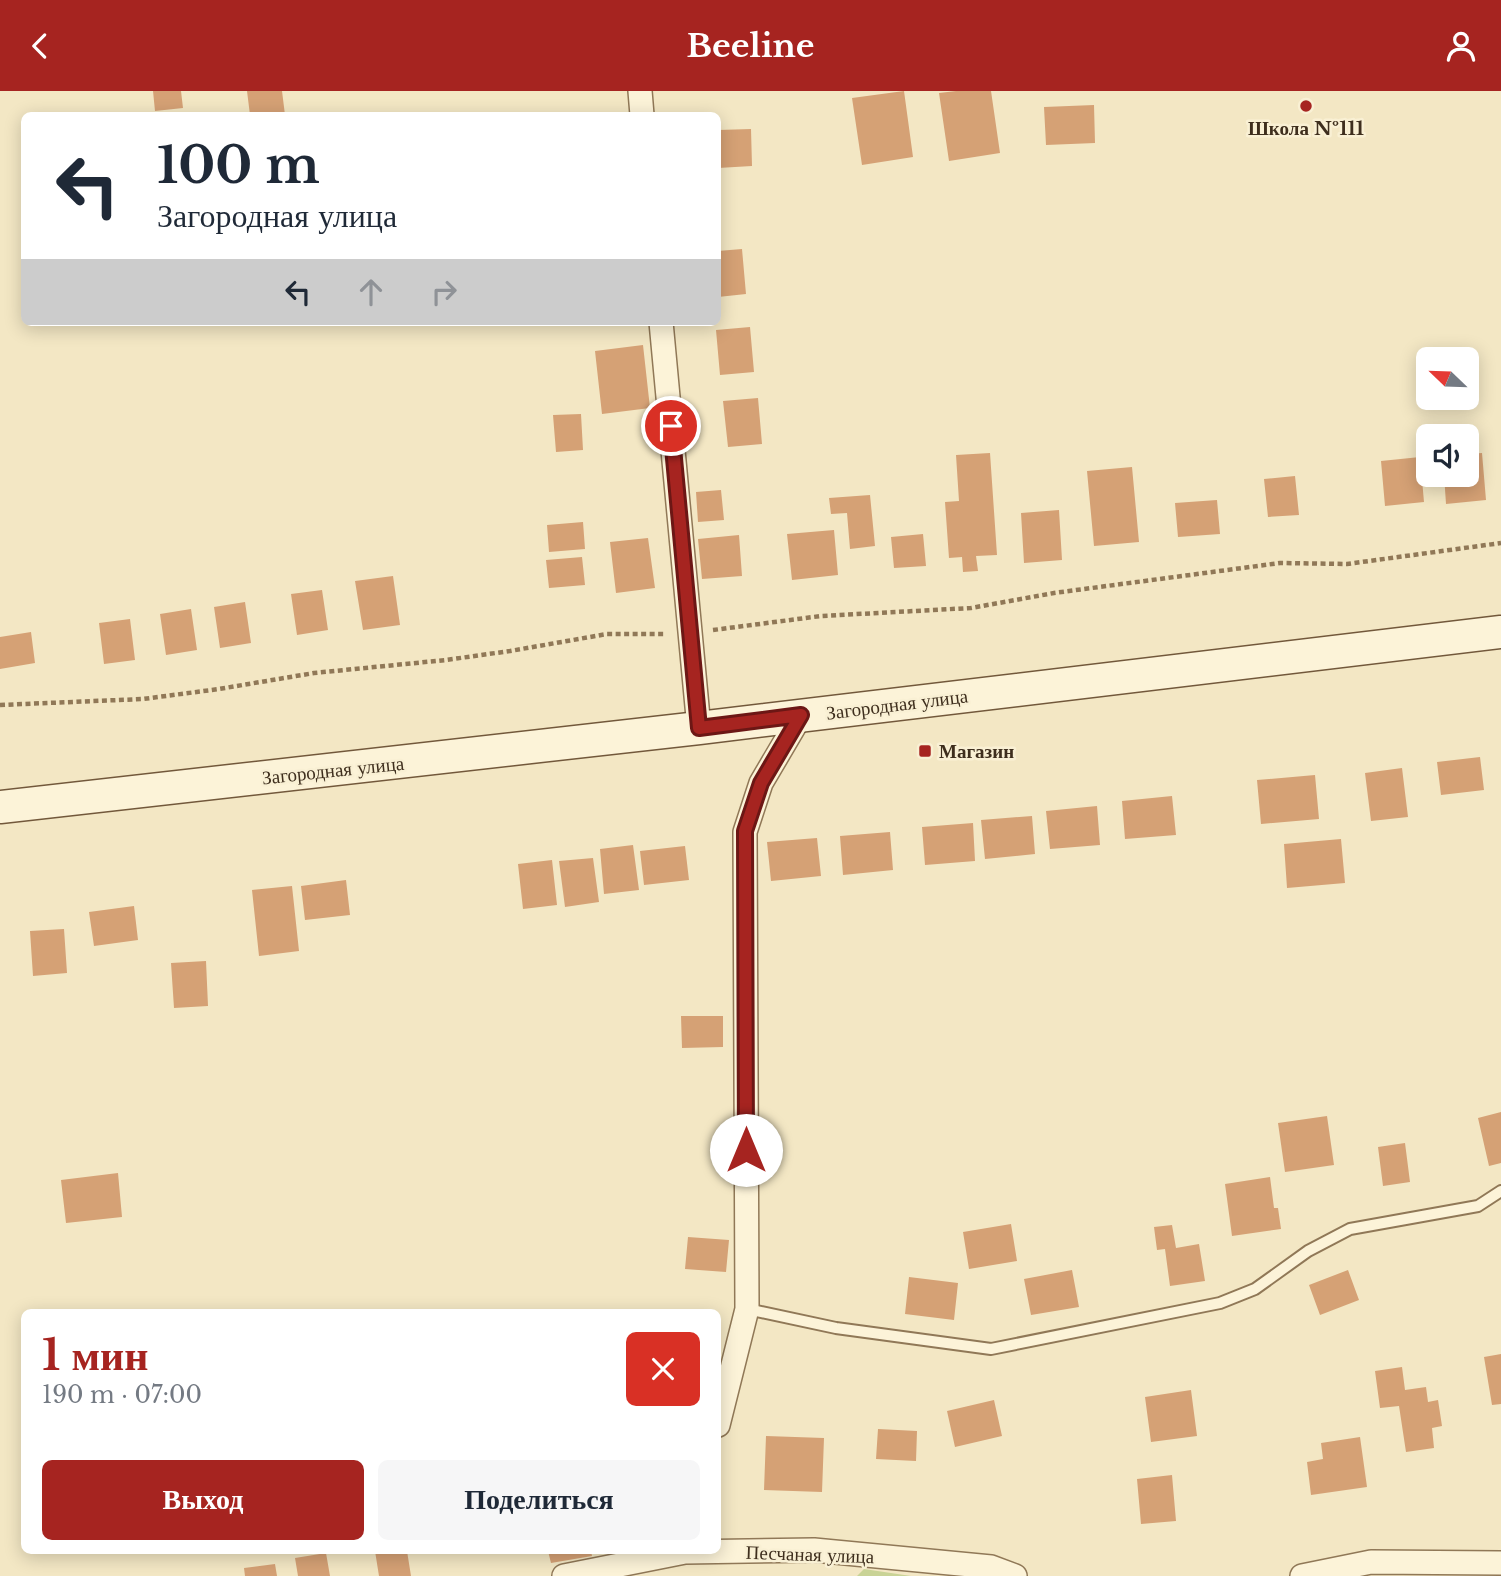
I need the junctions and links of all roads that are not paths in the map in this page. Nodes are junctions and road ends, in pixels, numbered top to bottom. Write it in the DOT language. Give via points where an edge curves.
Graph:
graph roads {
  1 [pos="639,91"];
  2 [pos="642,112"];
  3 [pos="661,326"];
  4 [pos="1501,632"];
  5 [pos="801,715"];
  6 [pos="699,728"];
  7 [pos="0,807"];
  8 [pos="1501,1191"];
  9 [pos="747,1309"];
  10 [pos="721,1413"];
  11 [pos="721,1551"];
  12 [pos="670,1554"];
  13 [pos="1501,1563"];
  14 [pos="564,1576"];
  15 [pos="1015,1576"];
  16 [pos="1302,1576"];
  1 -- 2 [label="street"];
  3 -- 6 [label="street"];
  4 -- 5 [label="street, Загородная улица"];
  5 -- 6 [label="street, Загородная улица"];
  5 -- 9 [label="street" via="761,783 745,831"];
  6 -- 7 [label="street, Загородная улица"];
  8 -- 9 [label="lane" via="1478,1206 1350,1229 1308,1251 1255,1289 1220,1303 991,1349 836,1328"];
  9 -- 10 [label="street"];
  11 -- 15 [label="street, Песчаная улица" via="814,1550 991,1567"];
  12 -- 14 [label="street, Песчаная улица"];
  13 -- 16 [label="street" via="1371,1562"];
}
